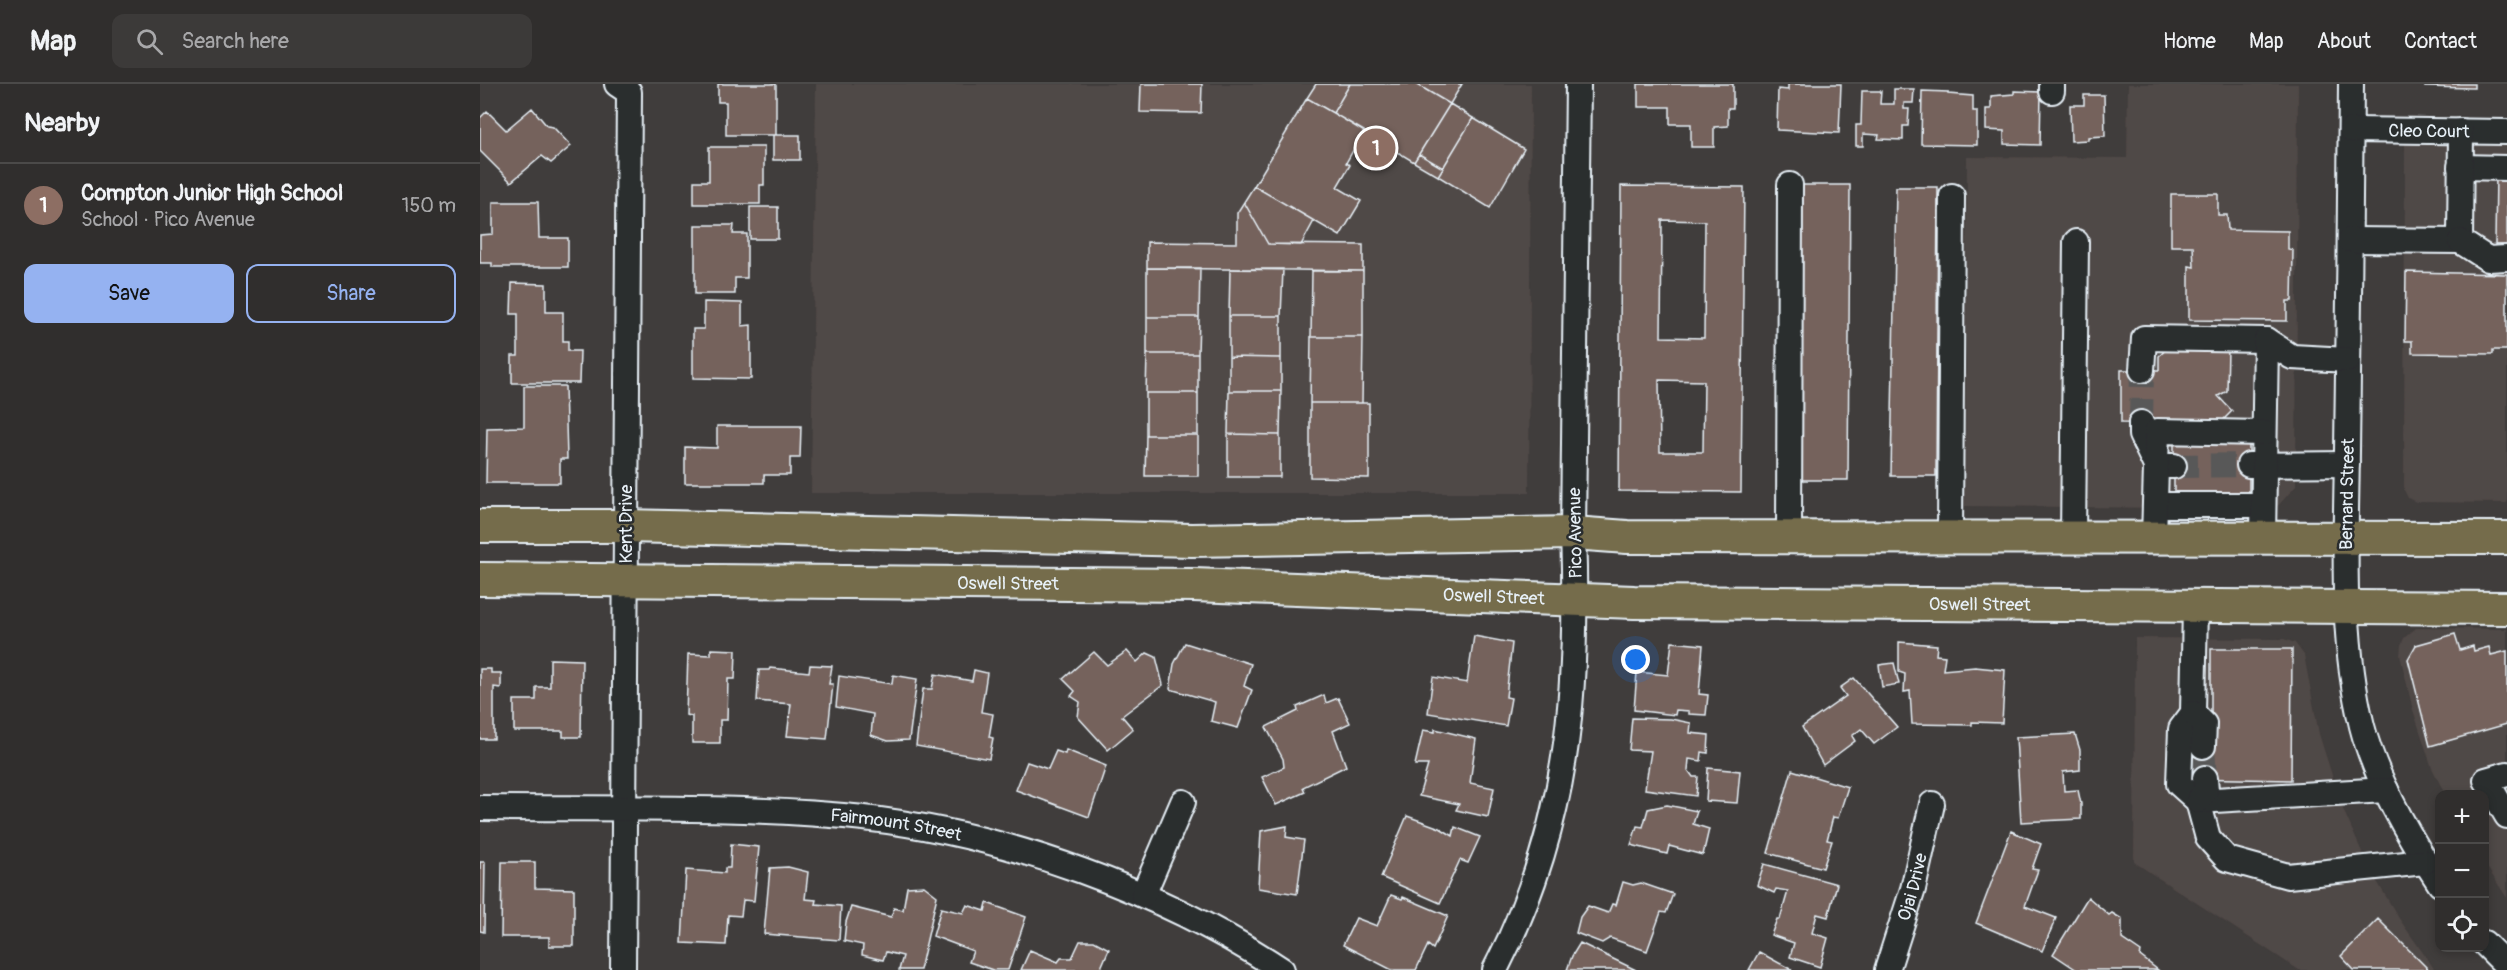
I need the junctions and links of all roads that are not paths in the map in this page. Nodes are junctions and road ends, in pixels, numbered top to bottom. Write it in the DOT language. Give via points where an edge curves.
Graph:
graph roads {
  1 [pos="617,84"];
  2 [pos="1578,84"];
  3 [pos="2351,84"];
  4 [pos="2351,130"];
  5 [pos="2461,131"];
  6 [pos="2507,132"];
  7 [pos="2460,167"];
  8 [pos="2507,168"];
  9 [pos="1790,185"];
  10 [pos="1952,196"];
  11 [pos="2350,240"];
  12 [pos="2460,241"];
  13 [pos="2076,242"];
  14 [pos="2507,258"];
  15 [pos="2266,340"];
  16 [pos="2348,360"];
  17 [pos="2142,370"];
  18 [pos="2141,423"];
  19 [pos="2264,433"];
  20 [pos="2257,465"];
  21 [pos="2347,465"];
  22 [pos="2165,466"];
  23 [pos="2156,505"];
  24 [pos="2263,505"];
  25 [pos="480,526"];
  26 [pos="626,526"];
  27 [pos="1573,533"];
  28 [pos="1789,537"];
  29 [pos="1950,537"];
  30 [pos="2073,537"];
  31 [pos="2263,538"];
  32 [pos="2346,538"];
  33 [pos="2507,538"];
  34 [pos="2154,539"];
  35 [pos="480,579"];
  36 [pos="626,580"];
  37 [pos="1576,599"];
  38 [pos="2195,605"];
  39 [pos="2346,606"];
  40 [pos="2507,608"];
  41 [pos="2193,713"];
  42 [pos="2203,746"];
  43 [pos="2507,774"];
  44 [pos="2205,778"];
  45 [pos="2386,790"];
  46 [pos="2198,801"];
  47 [pos="1184,802"];
  48 [pos="1932,804"];
  49 [pos="480,808"];
  50 [pos="625,809"];
  51 [pos="2507,816"];
  52 [pos="2425,861"];
  53 [pos="2435,877"];
  54 [pos="1143,895"];
  55 [pos="623,970"];
  56 [pos="1282,970"];
  57 [pos="1495,970"];
  58 [pos="1887,970"];
  1 -- 26 [label="street, Kent Drive" via="630,92"];
  2 -- 27 [label="street, Pico Avenue"];
  3 -- 4 [label="street, Bernard Street"];
  4 -- 5 [label="street, Cleo Court"];
  4 -- 11 [label="street, Bernard Street"];
  5 -- 6 [label="street, Cleo Court"];
  5 -- 7 [label="street"];
  7 -- 8 [label="street"];
  7 -- 12 [label="street"];
  9 -- 28 [label="street"];
  10 -- 29 [label="street"];
  11 -- 12 [label="street"];
  11 -- 16 [label="street, Bernard Street"];
  12 -- 14 [label="street" via="2488,258"];
  13 -- 30 [label="street"];
  15 -- 16 [label="street" via="2292,357"];
  15 -- 17 [label="street" via="2144,338"];
  15 -- 19 [label="street"];
  16 -- 21 [label="street, Bernard Street"];
  18 -- 22 [label="street" via="2140,435"];
  19 -- 20 [label="street"];
  19 -- 22 [label="street" via="2157,431"];
  20 -- 21 [label="street"];
  20 -- 24 [label="street"];
  21 -- 32 [label="street, Bernard Street"];
  22 -- 23 [label="street"];
  23 -- 24 [label="street"];
  23 -- 34 [label="street"];
  24 -- 31 [label="street"];
  25 -- 26 [label="main road"];
  26 -- 27 [label="main road" via="1192,540"];
  26 -- 36 [label="street, Kent Drive"];
  27 -- 28 [label="main road"];
  27 -- 37 [label="street, Pico Avenue"];
  28 -- 29 [label="main road"];
  29 -- 30 [label="main road"];
  30 -- 34 [label="main road"];
  31 -- 32 [label="main road"];
  31 -- 34 [label="main road"];
  32 -- 33 [label="main road"];
  32 -- 39 [label="street, Bernard Street"];
  35 -- 36 [label="main road, Oswell Street"];
  36 -- 37 [label="main road, Oswell Street" via="1194,585"];
  36 -- 50 [label="street, Kent Drive"];
  37 -- 38 [label="main road, Oswell Street"];
  37 -- 57 [label="street, Pico Avenue" via="1567,752 1555,812 1538,870"];
  38 -- 39 [label="main road, Oswell Street"];
  38 -- 41 [label="street"];
  39 -- 40 [label="main road, Oswell Street"];
  39 -- 45 [label="street, Bernard Street" via="2362,727"];
  41 -- 42 [label="street" via="2204,724"];
  41 -- 46 [label="street" via="2181,729 2180,784"];
  43 -- 51 [label="street" via="2486,780"];
  44 -- 46 [label="street" via="2206,790"];
  45 -- 46 [label="street"];
  45 -- 52 [label="street, Bernard Street"];
  46 -- 52 [label="street" via="2208,838 2227,860 2288,876"];
  47 -- 54 [label="street"];
  48 -- 58 [label="street, Ojai Drive" via="1913,889"];
  49 -- 50 [label="street, Fairmount Street"];
  50 -- 54 [label="street, Fairmount Street" via="777,811 867,819 955,834 1025,852"];
  50 -- 55 [label="street, Kent Drive"];
  52 -- 53 [label="street, Bernard Street"];
  54 -- 56 [label="street, Fairmount Street" via="1208,926"];
}
